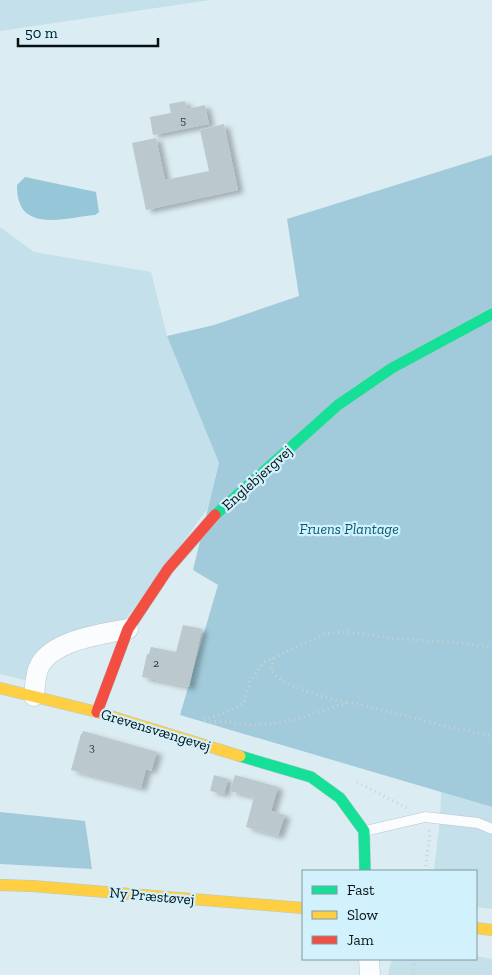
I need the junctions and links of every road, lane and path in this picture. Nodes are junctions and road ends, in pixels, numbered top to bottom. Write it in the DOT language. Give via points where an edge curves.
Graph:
graph roads {
  1 [pos="492,314"];
  2 [pos="128,629"];
  3 [pos="492,647"];
  4 [pos="274,658"];
  5 [pos="0,688"];
  6 [pos="34,696"];
  7 [pos="347,703"];
  8 [pos="97,712"];
  9 [pos="492,736"];
  10 [pos="350,779"];
  11 [pos="425,817"];
  12 [pos="492,829"];
  13 [pos="364,831"];
  14 [pos="365,870"];
  15 [pos="425,870"];
  16 [pos="0,885"];
  17 [pos="302,908"];
  18 [pos="477,928"];
  19 [pos="492,930"];
  20 [pos="369,960"];
  21 [pos="415,960"];
  22 [pos="370,975"];
  23 [pos="413,975"];
  1 -- 2 [label="street, Englebjergvej" via="392,368 338,405 211,519 168,569"];
  2 -- 6 [label="street" via="57,648 39,665"];
  2 -- 8 [label="street, Englebjergvej"];
  3 -- 4 [label="path" via="348,632 324,634"];
  4 -- 7 [label="path" via="271,671 279,679"];
  4 -- 7 [label="path" via="262,664 250,682 244,703 199,723 219,720 254,726 284,723"];
  5 -- 6 [label="street, Grevensvængevej"];
  6 -- 8 [label="street, Grevensvængevej"];
  7 -- 9 [label="path"];
  8 -- 13 [label="street, Grevensvængevej" via="311,777 340,798"];
  10 -- 11 [label="path"];
  11 -- 12 [label="lane" via="478,823"];
  11 -- 13 [label="lane"];
  11 -- 15 [label="path" via="430,834"];
  13 -- 14 [label="street"];
  16 -- 17 [label="street, Ny Præstøvej"];
  18 -- 19 [label="street"];
  20 -- 22 [label="street"];
  21 -- 23 [label="path"];
}
